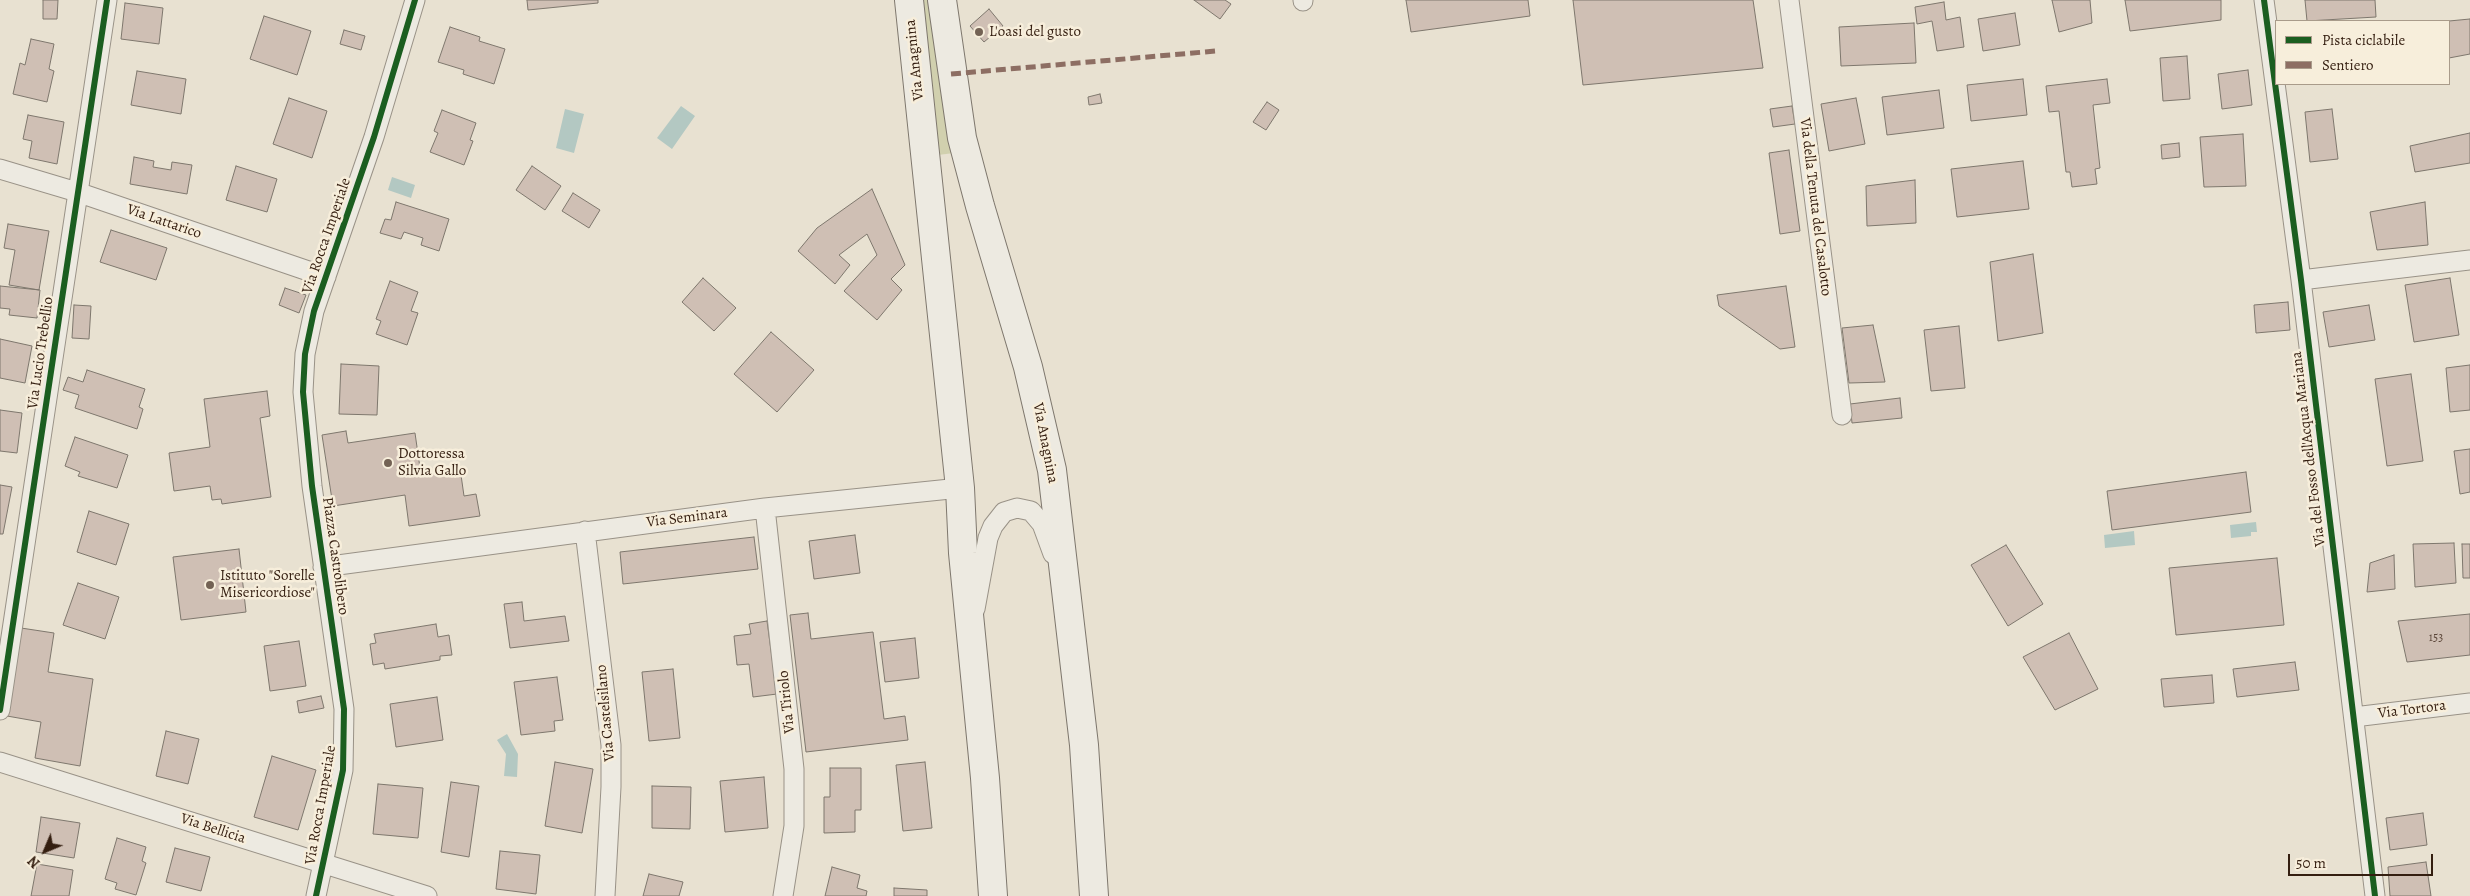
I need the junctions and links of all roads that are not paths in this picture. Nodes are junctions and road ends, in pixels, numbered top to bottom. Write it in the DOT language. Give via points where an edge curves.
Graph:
graph roads {
  1 [pos="106,0"];
  2 [pos="414,0"];
  3 [pos="909,0"];
  4 [pos="942,0"];
  5 [pos="1789,0"];
  6 [pos="2264,0"];
  7 [pos="2275,83"];
  8 [pos="2275,85"];
  9 [pos="0,169"];
  10 [pos="77,192"];
  11 [pos="2470,260"];
  12 [pos="326,277"];
  13 [pos="2301,280"];
  14 [pos="1842,414"];
  15 [pos="312,486"];
  16 [pos="960,488"];
  17 [pos="765,508"];
  18 [pos="585,531"];
  19 [pos="414,554"];
  20 [pos="323,567"];
  21 [pos="332,629"];
  22 [pos="970,632"];
  23 [pos="1076,662"];
  24 [pos="2470,703"];
  25 [pos="0,710"];
  26 [pos="2354,717"];
  27 [pos="0,762"];
  28 [pos="323,864"];
  29 [pos="316,896"];
  30 [pos="427,896"];
  31 [pos="605,896"];
  32 [pos="783,896"];
  33 [pos="993,896"];
  34 [pos="1094,896"];
  35 [pos="2375,896"];
  1 -- 10 [label="street, Via Lucio Trebellio"];
  2 -- 12 [label="street, Via Rocca Imperiale" via="374,136"];
  3 -- 16 [label="main road, Via Anagnina"];
  4 -- 23 [label="main road, Via Anagnina" via="962,138 1028,367 1046,443 1057,504"];
  5 -- 14 [label="street, Via della Tenuta del Casalotto"];
  6 -- 7 [label="street, Via del Fosso dell'Acqua Mariana"];
  8 -- 13 [label="street, Via del Fosso dell'Acqua Mariana"];
  9 -- 10 [label="street, Via Lattarico"];
  10 -- 12 [label="street, Via Lattarico"];
  10 -- 25 [label="street, Via Lucio Trebellio"];
  11 -- 13 [label="street"];
  12 -- 15 [label="street, Via Rocca Imperiale" via="312,322 305,362 304,402"];
  13 -- 26 [label="street, Via del Fosso dell'Acqua Mariana"];
  15 -- 20 [label="street, Piazza Castrolibero"];
  16 -- 17 [label="street, Via Seminara"];
  16 -- 22 [label="main road, Via Anagnina"];
  17 -- 18 [label="street, Via Seminara"];
  17 -- 32 [label="street, Via Tiriolo" via="795,784 792,843"];
  18 -- 19 [label="street, Via Seminara"];
  18 -- 31 [label="street, Via Castelsilano" via="610,733"];
  19 -- 20 [label="street, Piazza Castrolibero"];
  20 -- 21 [label="street, Piazza Castrolibero"];
  21 -- 28 [label="street, Via Rocca Imperiale" via="343,694 345,740 343,770"];
  22 -- 23 [label="street" via="990,532 1004,512 1027,509 1037,516 1050,543"];
  22 -- 33 [label="main road, Via Anagnina"];
  23 -- 34 [label="main road, Via Anagnina"];
  24 -- 26 [label="street, Via Tortora"];
  26 -- 35 [label="street, Via del Fosso dell'Acqua Mariana"];
  27 -- 28 [label="street, Via Bellicia"];
  28 -- 29 [label="street, Via Rocca Imperiale"];
  28 -- 30 [label="street, Via Bellicia"];
}
